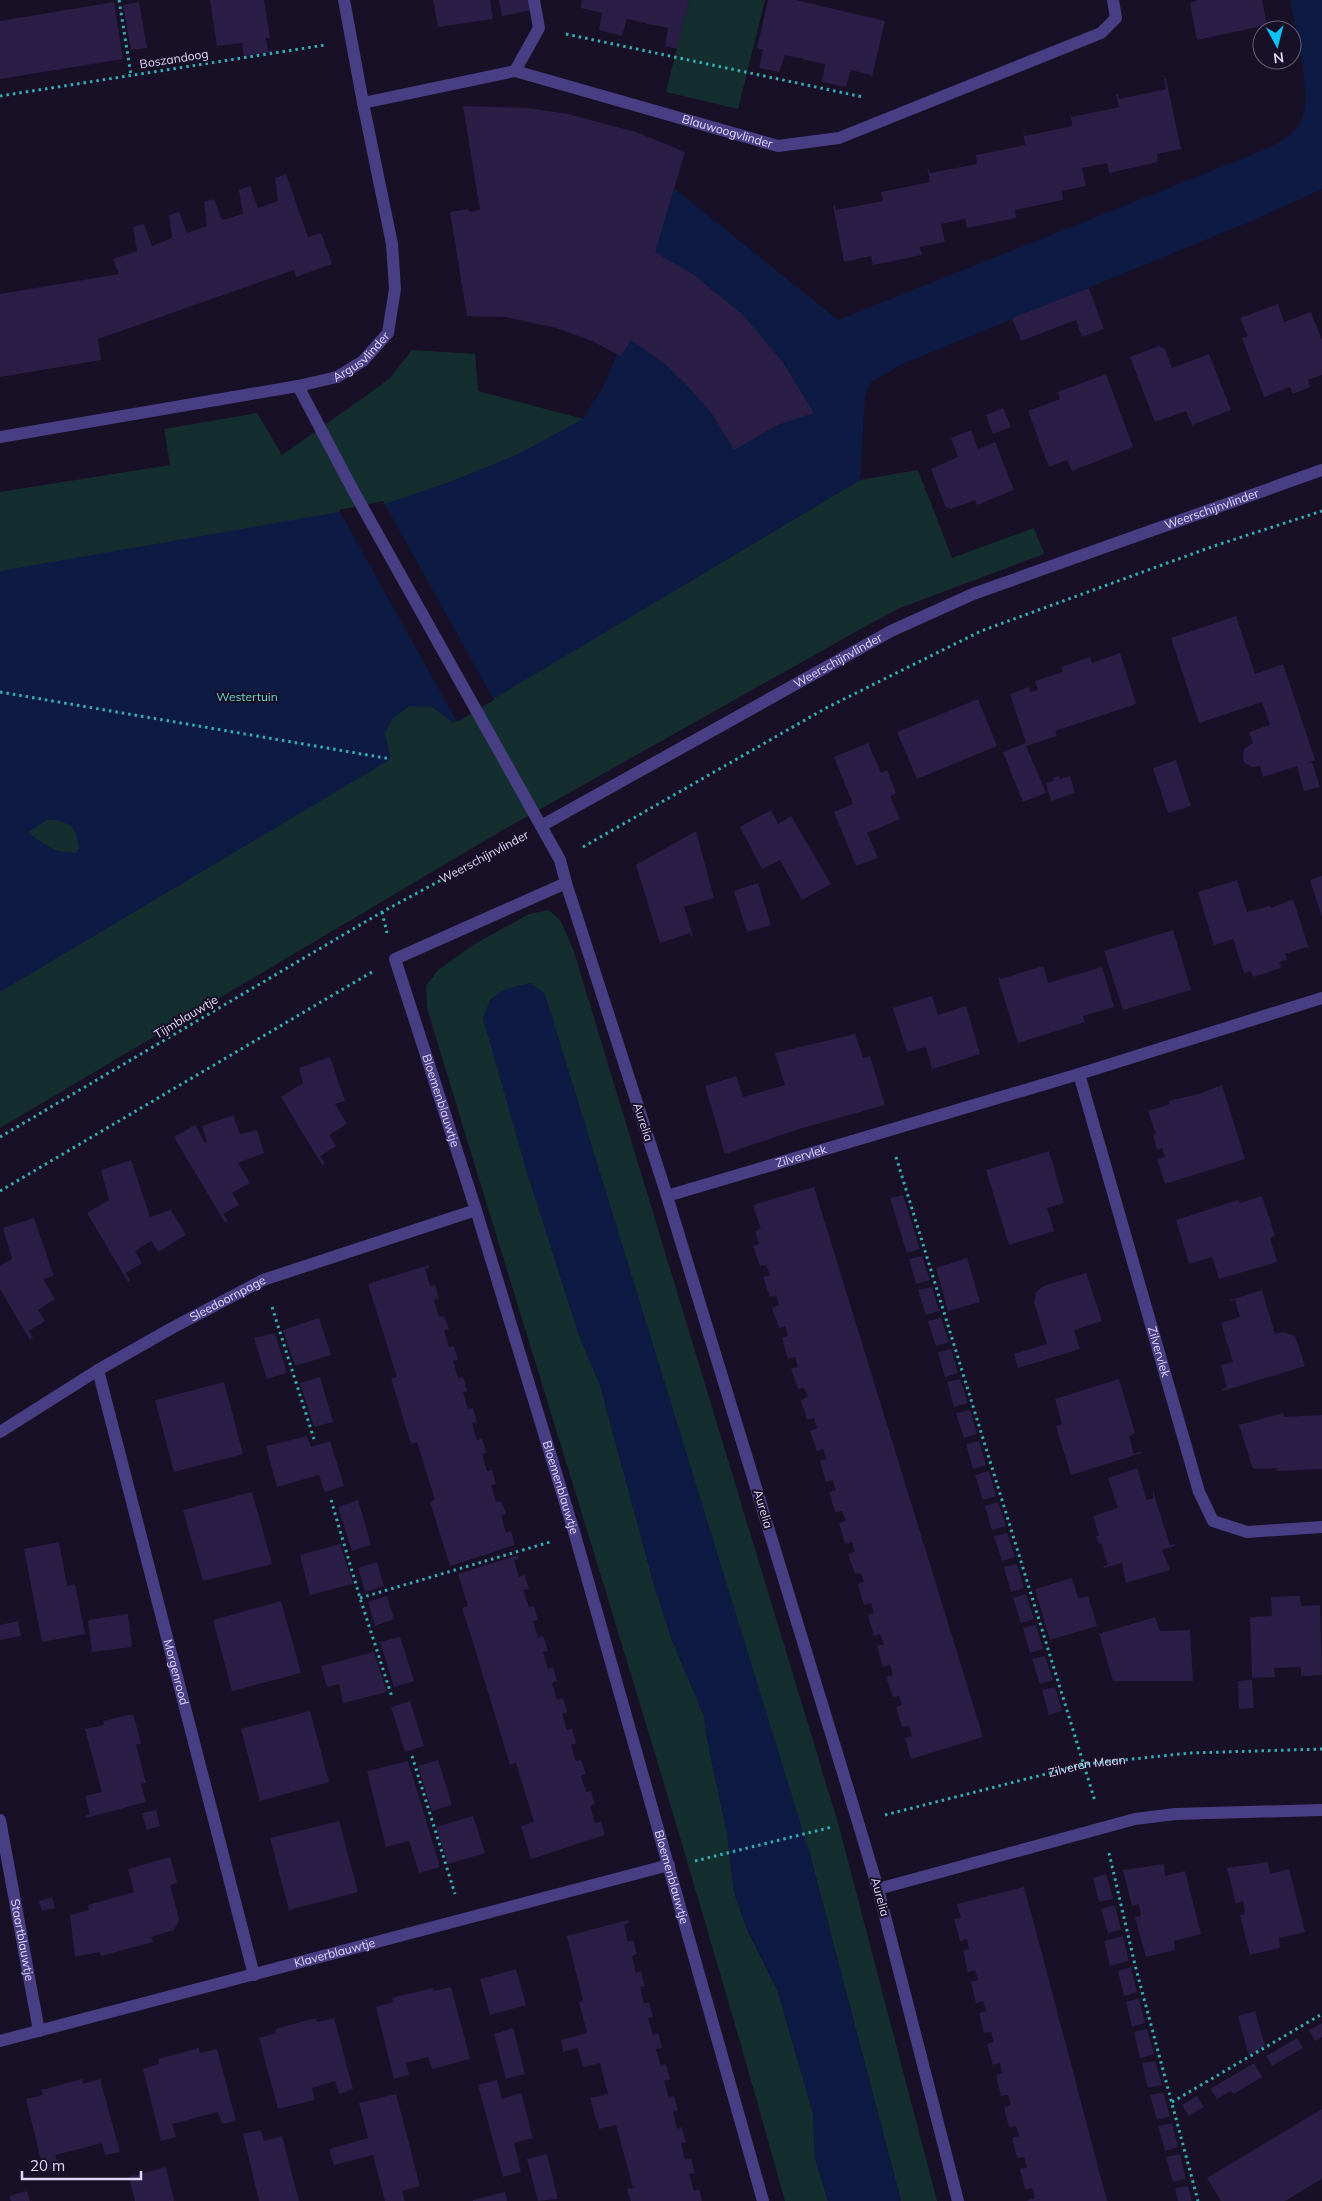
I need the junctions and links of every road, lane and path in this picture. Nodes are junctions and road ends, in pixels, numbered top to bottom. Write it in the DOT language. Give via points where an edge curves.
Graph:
graph roads {
  1 [pos="118,0"];
  2 [pos="344,0"];
  3 [pos="534,0"];
  4 [pos="1114,0"];
  5 [pos="539,28"];
  6 [pos="351,41"];
  7 [pos="515,71"];
  8 [pos="131,75"];
  9 [pos="0,96"];
  10 [pos="866,98"];
  11 [pos="363,103"];
  12 [pos="298,386"];
  13 [pos="0,437"];
  14 [pos="1322,470"];
  15 [pos="1322,510"];
  16 [pos="0,692"];
  17 [pos="392,759"];
  18 [pos="541,826"];
  19 [pos="560,860"];
  20 [pos="566,882"];
  21 [pos="382,912"];
  22 [pos="395,959"];
  23 [pos="1322,998"];
  24 [pos="1079,1074"];
  25 [pos="886,1131"];
  26 [pos="0,1137"];
  27 [pos="0,1191"];
  28 [pos="667,1196"];
  29 [pos="476,1210"];
  30 [pos="263,1280"];
  31 [pos="98,1370"];
  32 [pos="0,1432"];
  33 [pos="314,1439"];
  34 [pos="331,1500"];
  35 [pos="1322,1527"];
  36 [pos="575,1535"];
  37 [pos="360,1598"];
  38 [pos="392,1697"];
  39 [pos="1322,1749"];
  40 [pos="412,1756"];
  41 [pos="1085,1764"];
  42 [pos="1322,1810"];
  43 [pos="0,1820"];
  44 [pos="858,1822"];
  45 [pos="1102,1826"];
  46 [pos="818,1831"];
  47 [pos="702,1860"];
  48 [pos="669,1865"];
  49 [pos="878,1889"];
  50 [pos="463,1920"];
  51 [pos="254,1975"];
  52 [pos="1322,2014"];
  53 [pos="38,2031"];
  54 [pos="0,2041"];
  55 [pos="1172,2102"];
  56 [pos="763,2201"];
  57 [pos="958,2201"];
  58 [pos="1198,2201"];
  1 -- 8 [label="path"];
  2 -- 6 [label="street, Argusvlinder"];
  3 -- 5 [label="street"];
  4 -- 7 [label="street, Blauwoogvlinder" via="1116,18 1101,33 839,138 787,145 778,146"];
  5 -- 7 [label="street"];
  5 -- 10 [label="path"];
  6 -- 8 [label="path, Boszandoog"];
  6 -- 11 [label="street, Argusvlinder"];
  7 -- 11 [label="street, Blauwoogvlinder"];
  8 -- 9 [label="path, Boszandoog"];
  11 -- 12 [label="street, Argusvlinder" via="392,244 395,289 388,333 364,361 337,376"];
  12 -- 13 [label="street, Argusvlinder"];
  12 -- 18 [label="street, Aurelia"];
  14 -- 18 [label="street, Weerschijnvlinder" via="973,594 932,612 891,631"];
  15 -- 19 [label="path" via="981,631 826,708"];
  16 -- 17 [label="path"];
  18 -- 19 [label="street, Aurelia"];
  18 -- 21 [label="path, Weerschijnvlinder"];
  19 -- 20 [label="street, Aurelia"];
  20 -- 22 [label="street"];
  20 -- 28 [label="street, Aurelia"];
  21 -- 26 [label="path, Tijmblauwtje"];
  22 -- 27 [label="path"];
  22 -- 29 [label="street, Bloemenblauwtje"];
  23 -- 24 [label="street, Zilvervlek"];
  24 -- 25 [label="street, Zilvervlek"];
  24 -- 35 [label="street, Zilvervlek" via="1199,1492 1213,1522 1247,1532"];
  25 -- 28 [label="street, Zilvervlek"];
  25 -- 41 [label="path"];
  28 -- 44 [label="street, Aurelia"];
  29 -- 30 [label="street, Sleedoornpage"];
  29 -- 36 [label="street, Bloemenblauwtje"];
  30 -- 31 [label="street, Sleedoornpage"];
  30 -- 33 [label="path"];
  31 -- 32 [label="street, Sleedoornpage"];
  31 -- 51 [label="street, Morgenrood"];
  34 -- 37 [label="path"];
  36 -- 37 [label="path"];
  36 -- 48 [label="street, Bloemenblauwtje"];
  37 -- 38 [label="path"];
  39 -- 41 [label="path, Zilveren Maan" via="1190,1753"];
  40 -- 50 [label="path"];
  41 -- 44 [label="path, Zilveren Maan"];
  41 -- 45 [label="path"];
  42 -- 45 [label="street" via="1175,1814"];
  43 -- 53 [label="street, Staartblauwtje"];
  44 -- 49 [label="street, Aurelia"];
  45 -- 49 [label="street"];
  45 -- 55 [label="path"];
  46 -- 47 [label="path"];
  48 -- 50 [label="street, Klaverblauwtje"];
  48 -- 56 [label="street, Bloemenblauwtje"];
  49 -- 57 [label="street, Aurelia"];
  50 -- 51 [label="street, Klaverblauwtje"];
  51 -- 53 [label="street, Klaverblauwtje"];
  52 -- 55 [label="path"];
  53 -- 54 [label="street, Klaverblauwtje"];
  55 -- 58 [label="path"];
}
